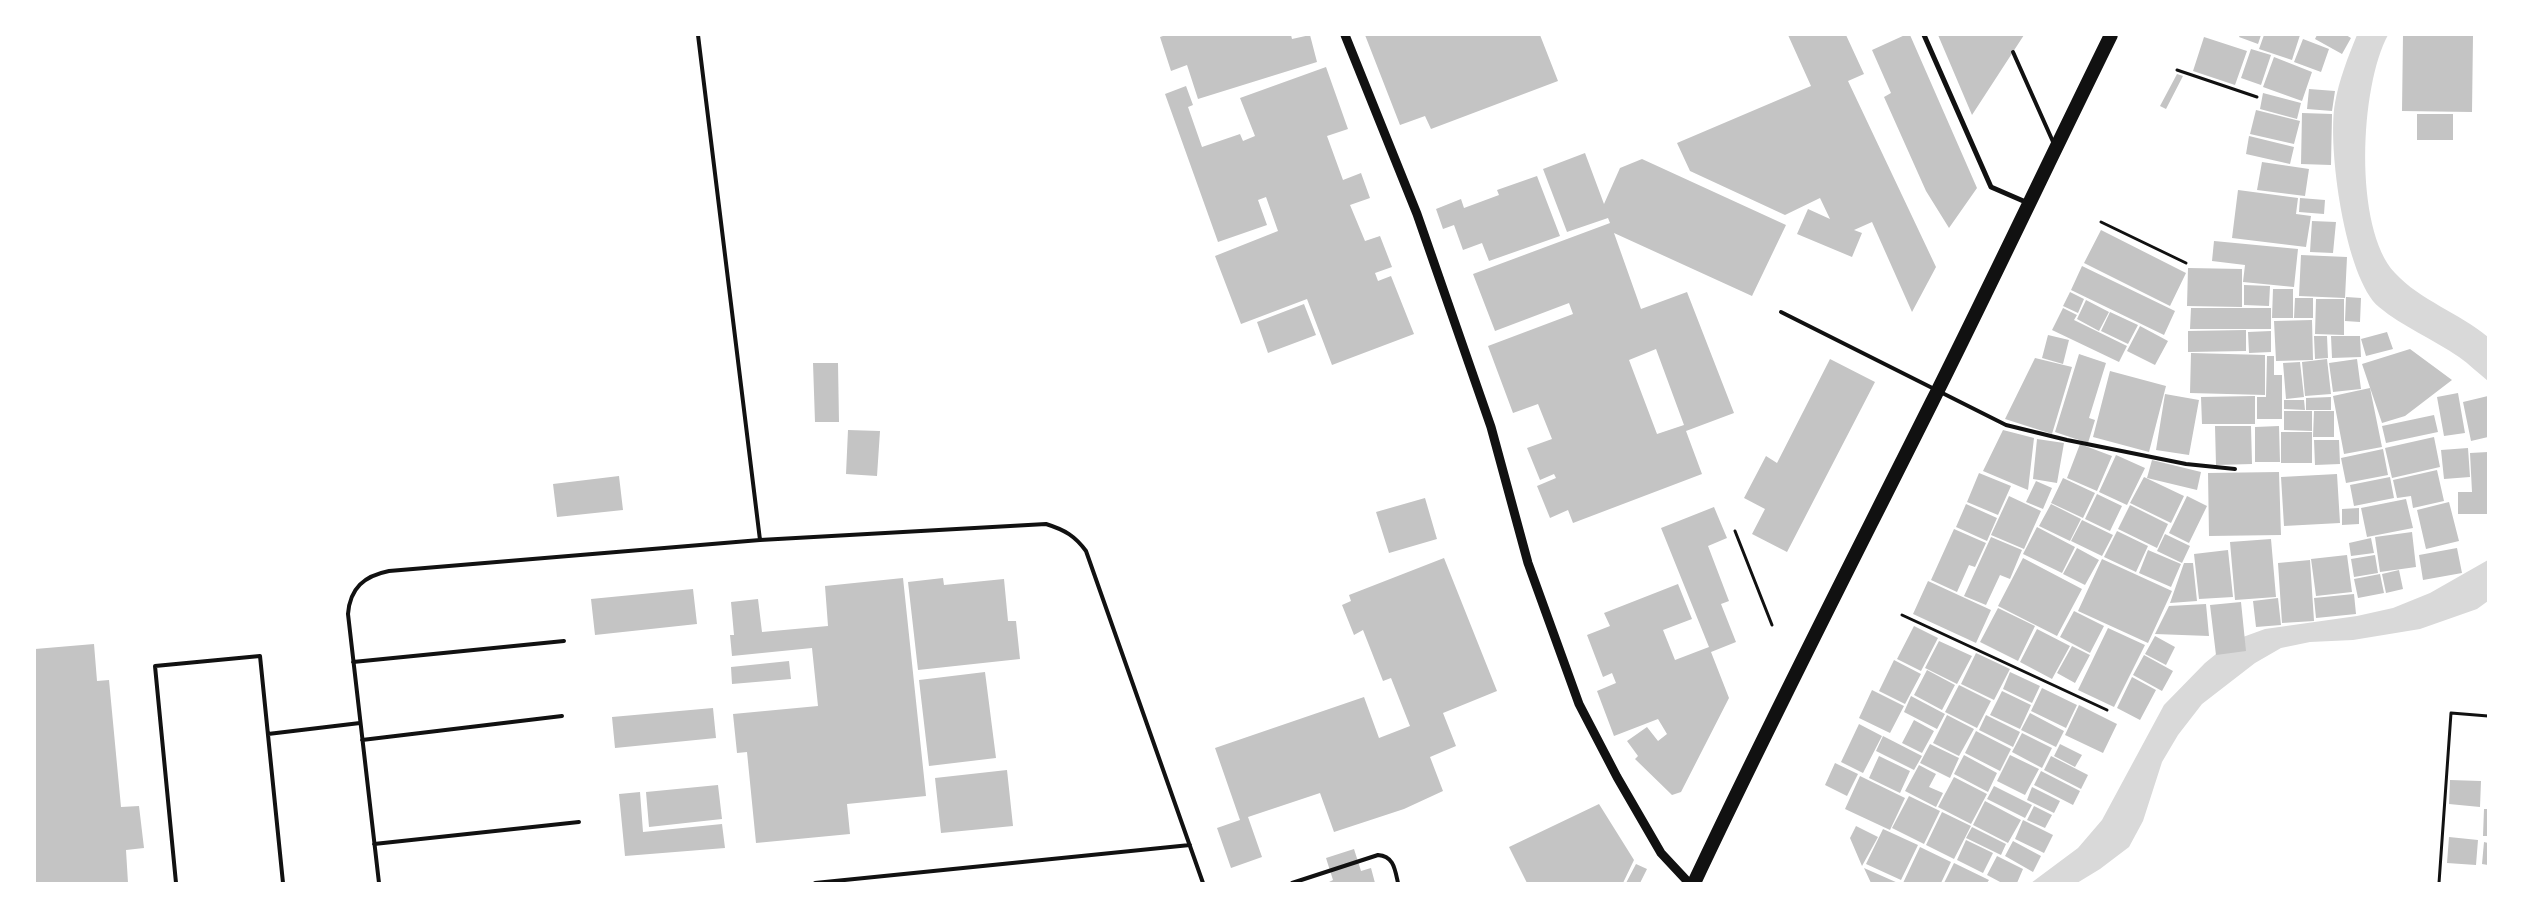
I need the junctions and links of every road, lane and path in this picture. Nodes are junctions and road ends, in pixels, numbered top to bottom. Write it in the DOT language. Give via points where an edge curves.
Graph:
graph roads {
  1 [pos="698,35"];
  2 [pos="1345,35"];
  3 [pos="1924,35"];
  4 [pos="2111,35"];
  5 [pos="2013,52"];
  6 [pos="2177,70"];
  7 [pos="2257,97"];
  8 [pos="2055,146"];
  9 [pos="2028,203"];
  10 [pos="2101,222"];
  11 [pos="2186,263"];
  12 [pos="1781,312"];
  13 [pos="1938,390"];
  14 [pos="2235,469"];
  15 [pos="1735,531"];
  16 [pos="760,540"];
  17 [pos="1902,615"];
  18 [pos="1772,625"];
  19 [pos="564,641"];
  20 [pos="353,662"];
  21 [pos="2107,710"];
  22 [pos="562,716"];
  23 [pos="2488,716"];
  24 [pos="360,723"];
  25 [pos="268,734"];
  26 [pos="362,740"];
  27 [pos="580,822"];
  28 [pos="374,844"];
  29 [pos="1190,846"];
  30 [pos="176,883"];
  31 [pos="282,883"];
  32 [pos="379,883"];
  33 [pos="815,883"];
  34 [pos="1203,883"];
  35 [pos="1292,883"];
  36 [pos="1398,883"];
  37 [pos="1689,883"];
  38 [pos="1694,883"];
  39 [pos="2439,883"];
  1 -- 16 [label="lane"];
  2 -- 37 [label="street" via="1416,214 1488,417 1528,563 1579,704 1661,852"];
  3 -- 9 [label="street" via="1990,187"];
  4 -- 8 [label="highway"];
  5 -- 8 [label="lane"];
  6 -- 7 [label="path"];
  8 -- 9 [label="highway"];
  9 -- 13 [label="highway"];
  10 -- 11 [label="path"];
  12 -- 13 [label="lane"];
  13 -- 14 [label="lane" via="2006,425 2186,464"];
  13 -- 38 [label="highway"];
  15 -- 18 [label="path"];
  16 -- 20 [label="lane" via="378,573 359,585 349,604"];
  16 -- 29 [label="lane" via="1046,524 1076,537 1086,551"];
  17 -- 21 [label="path"];
  19 -- 20 [label="lane"];
  20 -- 24 [label="lane"];
  22 -- 26 [label="lane"];
  23 -- 39 [label="path" via="2451,713"];
  24 -- 25 [label="lane"];
  24 -- 26 [label="lane"];
  25 -- 30 [label="lane" via="260,656 155,666"];
  25 -- 31 [label="lane"];
  26 -- 28 [label="lane"];
  27 -- 28 [label="lane"];
  28 -- 32 [label="lane"];
  29 -- 33 [label="lane"];
  29 -- 34 [label="lane"];
  35 -- 36 [label="lane" via="1378,855 1391,860"];
}
